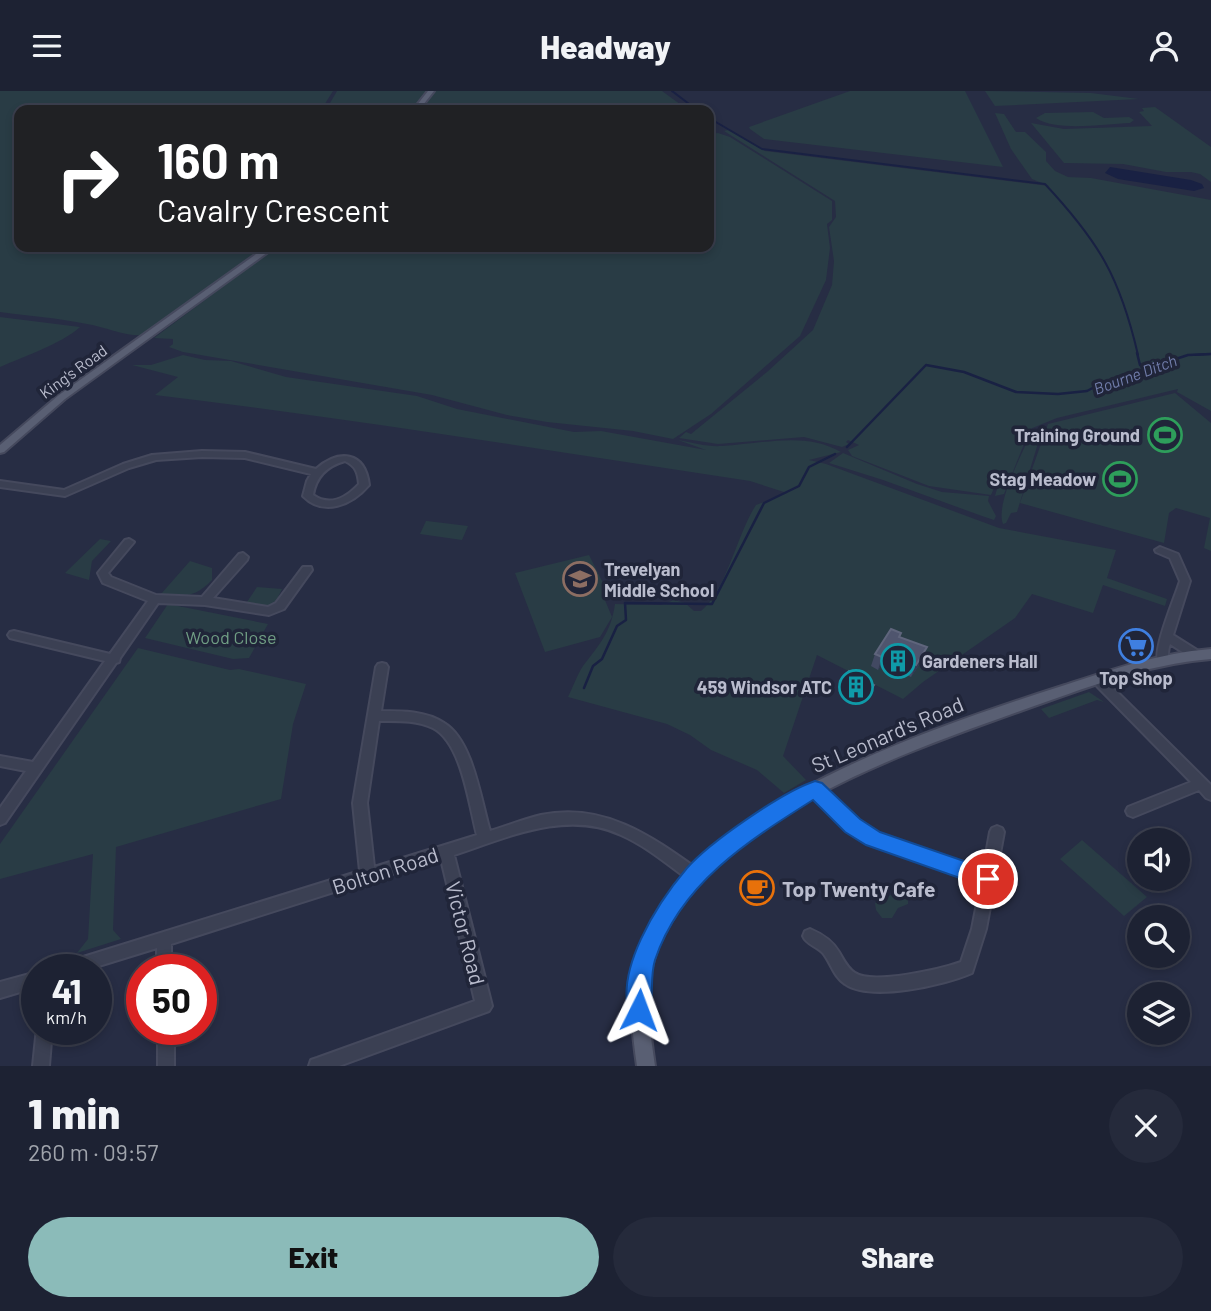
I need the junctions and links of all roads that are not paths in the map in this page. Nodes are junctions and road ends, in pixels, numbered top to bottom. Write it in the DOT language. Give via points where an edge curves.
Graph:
graph roads {
  1 [pos="431,91"];
  2 [pos="420,105"];
  3 [pos="264,252"];
  4 [pos="0,450"];
  5 [pos="316,472"];
  6 [pos="0,484"];
  7 [pos="129,542"];
  8 [pos="1160,549"];
  9 [pos="243,557"];
  10 [pos="307,570"];
  11 [pos="155,599"];
  12 [pos="205,601"];
  13 [pos="14,635"];
  14 [pos="1167,637"];
  15 [pos="1196,655"];
  16 [pos="1211,655"];
  17 [pos="115,659"];
  18 [pos="1162,661"];
  19 [pos="382,667"];
  20 [pos="1098,680"];
  21 [pos="374,716"];
  22 [pos="0,761"];
  23 [pos="37,768"];
  24 [pos="815,789"];
  25 [pos="1206,789"];
  26 [pos="1133,811"];
  27 [pos="0,819"];
  28 [pos="997,832"];
  29 [pos="485,839"];
  30 [pos="446,851"];
  31 [pos="694,875"];
  32 [pos="368,877"];
  33 [pos="988,879"];
  34 [pos="810,936"];
  35 [pos="164,940"];
  36 [pos="164,954"];
  37 [pos="112,955"];
  38 [pos="21,984"];
  39 [pos="0,990"];
  40 [pos="43,1045"];
  41 [pos="166,1045"];
  42 [pos="41,1066"];
  43 [pos="166,1066"];
  44 [pos="317,1066"];
  45 [pos="646,1066"];
  1 -- 2 [label="main road"];
  3 -- 4 [label="main road, King's Road" via="62,397"];
  5 -- 5 [label="street" via="345,458 356,462 364,473 364,485 342,502 315,503 308,496"];
  5 -- 6 [label="street" via="245,455 202,454 155,457 65,493"];
  7 -- 11 [label="street" via="103,573 107,580"];
  8 -- 14 [label="street" via="1174,556 1185,580"];
  9 -- 12 [label="street"];
  10 -- 12 [label="street" via="280,606 269,611"];
  11 -- 12 [label="street"];
  11 -- 17 [label="street"];
  13 -- 17 [label="street"];
  14 -- 15 [label="street"];
  14 -- 18 [label="street"];
  15 -- 16 [label="main road, St Leonard's Road"];
  15 -- 18 [label="main road, St Leonard's Road"];
  17 -- 23 [label="street"];
  18 -- 20 [label="main road, St Leonard's Road"];
  19 -- 21 [label="street"];
  20 -- 24 [label="main road, St Leonard's Road" via="995,713"];
  20 -- 25 [label="street"];
  21 -- 29 [label="street" via="419,718 443,728 456,741"];
  21 -- 32 [label="street" via="360,803"];
  22 -- 23 [label="street"];
  23 -- 27 [label="street"];
  24 -- 31 [label="main road, St Leonard's Road" via="751,828"];
  24 -- 33 [label="street" via="873,839"];
  25 -- 26 [label="street"];
  28 -- 33 [label="street"];
  29 -- 30 [label="street, Bolton Road"];
  29 -- 31 [label="street, Bolton Road" via="570,816 600,820 625,828"];
  30 -- 32 [label="street, Bolton Road"];
  30 -- 44 [label="street, Victor Road" via="484,1006"];
  31 -- 45 [label="main road, St Leonard's Road" via="657,930 643,963 638,993"];
  32 -- 35 [label="street, Bolton Road"];
  33 -- 34 [label="street" via="967,968 951,974 866,985 850,979 824,942"];
  35 -- 36 [label="street"];
  35 -- 37 [label="street, Bolton Road"];
  38 -- 39 [label="street"];
  40 -- 42 [label="street"];
  41 -- 43 [label="street"];
}
